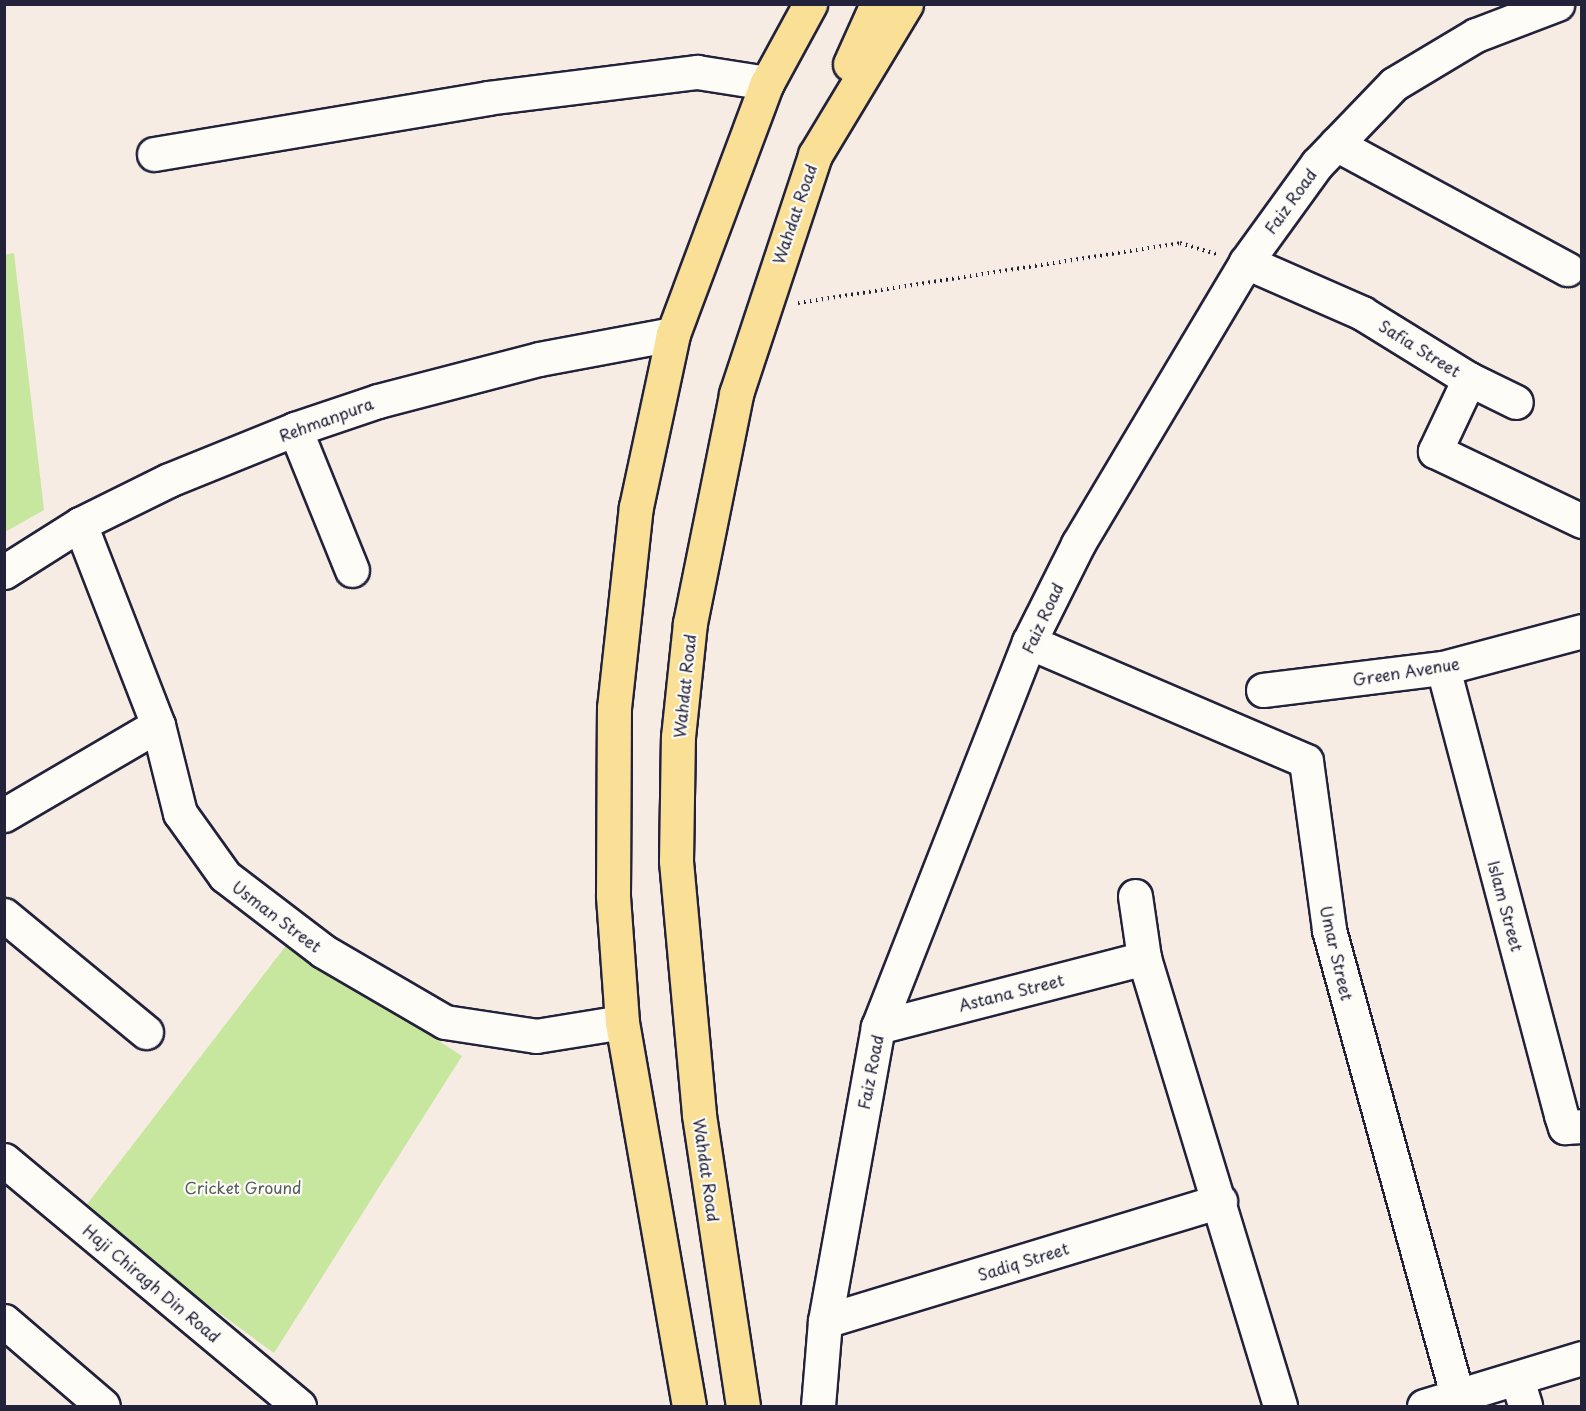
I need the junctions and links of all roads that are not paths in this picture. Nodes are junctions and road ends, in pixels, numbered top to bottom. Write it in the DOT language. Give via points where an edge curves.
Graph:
graph roads {
  1 [pos="810,4"];
  2 [pos="877,4"];
  3 [pos="906,4"];
  4 [pos="1557,4"];
  5 [pos="768,83"];
  6 [pos="1336,144"];
  7 [pos="154,154"];
  8 [pos="815,155"];
  9 [pos="1246,262"];
  10 [pos="1567,269"];
  11 [pos="672,334"];
  12 [pos="1469,379"];
  13 [pos="1516,402"];
  14 [pos="295,429"];
  15 [pos="1581,521"];
  16 [pos="80,524"];
  17 [pos="352,570"];
  18 [pos="4,572"];
  19 [pos="1581,631"];
  20 [pos="1029,642"];
  21 [pos="1443,668"];
  22 [pos="1263,690"];
  23 [pos="158,725"];
  24 [pos="4,815"];
  25 [pos="1135,896"];
  26 [pos="4,915"];
  27 [pos="1144,958"];
  28 [pos="622,1022"];
  29 [pos="879,1027"];
  30 [pos="146,1032"];
  31 [pos="1581,1126"];
  32 [pos="4,1160"];
  33 [pos="1220,1201"];
  34 [pos="4,1321"];
  35 [pos="825,1321"];
  36 [pos="1581,1358"];
  37 [pos="1521,1393"];
  38 [pos="1458,1397"];
  39 [pos="103,1407"];
  40 [pos="299,1407"];
  41 [pos="688,1407"];
  42 [pos="743,1407"];
  43 [pos="818,1407"];
  44 [pos="1280,1407"];
  45 [pos="1424,1407"];
  1 -- 5 [label="main road"];
  2 -- 8 [label="main road" via="857,44"];
  3 -- 8 [label="main road, Wahdat Road"];
  4 -- 6 [label="street, Faiz Road" via="1476,35 1394,84"];
  5 -- 7 [label="street" via="686,73 487,98"];
  5 -- 11 [label="main road"];
  6 -- 9 [label="street, Faiz Road"];
  6 -- 10 [label="street"];
  8 -- 42 [label="main road, Wahdat Road" via="736,394 690,623 678,737 676,839 699,1114"];
  9 -- 12 [label="street, Safia Street" via="1362,313"];
  9 -- 20 [label="street, Faiz Road" via="1078,544"];
  11 -- 14 [label="street, Rehmanpura" via="539,359 378,400"];
  11 -- 28 [label="main road" via="636,507 614,708 613,895"];
  12 -- 13 [label="street"];
  12 -- 15 [label="street, Safia Street" via="1435,451"];
  14 -- 16 [label="street, Rehmanpura" via="169,480"];
  14 -- 17 [label="street"];
  16 -- 18 [label="street, Rehmanpura"];
  16 -- 23 [label="street, Usman Street"];
  19 -- 21 [label="street, Green Avenue"];
  20 -- 29 [label="street, Faiz Road"];
  20 -- 38 [label="street, Umar Street" via="1306,761 1329,930"];
  21 -- 22 [label="street, Green Avenue"];
  21 -- 31 [label="street, Islam Street" via="1564,1127"];
  23 -- 24 [label="street"];
  23 -- 28 [label="street, Usman Street" via="180,813 225,876 323,951 445,1022 536,1035"];
  25 -- 27 [label="street"];
  26 -- 30 [label="street"];
  27 -- 29 [label="street, Astana Street"];
  27 -- 33 [label="street"];
  28 -- 41 [label="main road"];
  29 -- 35 [label="street, Faiz Road"];
  32 -- 40 [label="street, Haji Chiragh Din Road"];
  33 -- 35 [label="street, Sadiq Street"];
  33 -- 44 [label="street"];
  34 -- 39 [label="street"];
  35 -- 43 [label="street, Faiz Road"];
  36 -- 37 [label="street"];
  37 -- 38 [label="street"];
  38 -- 45 [label="street"];
}
